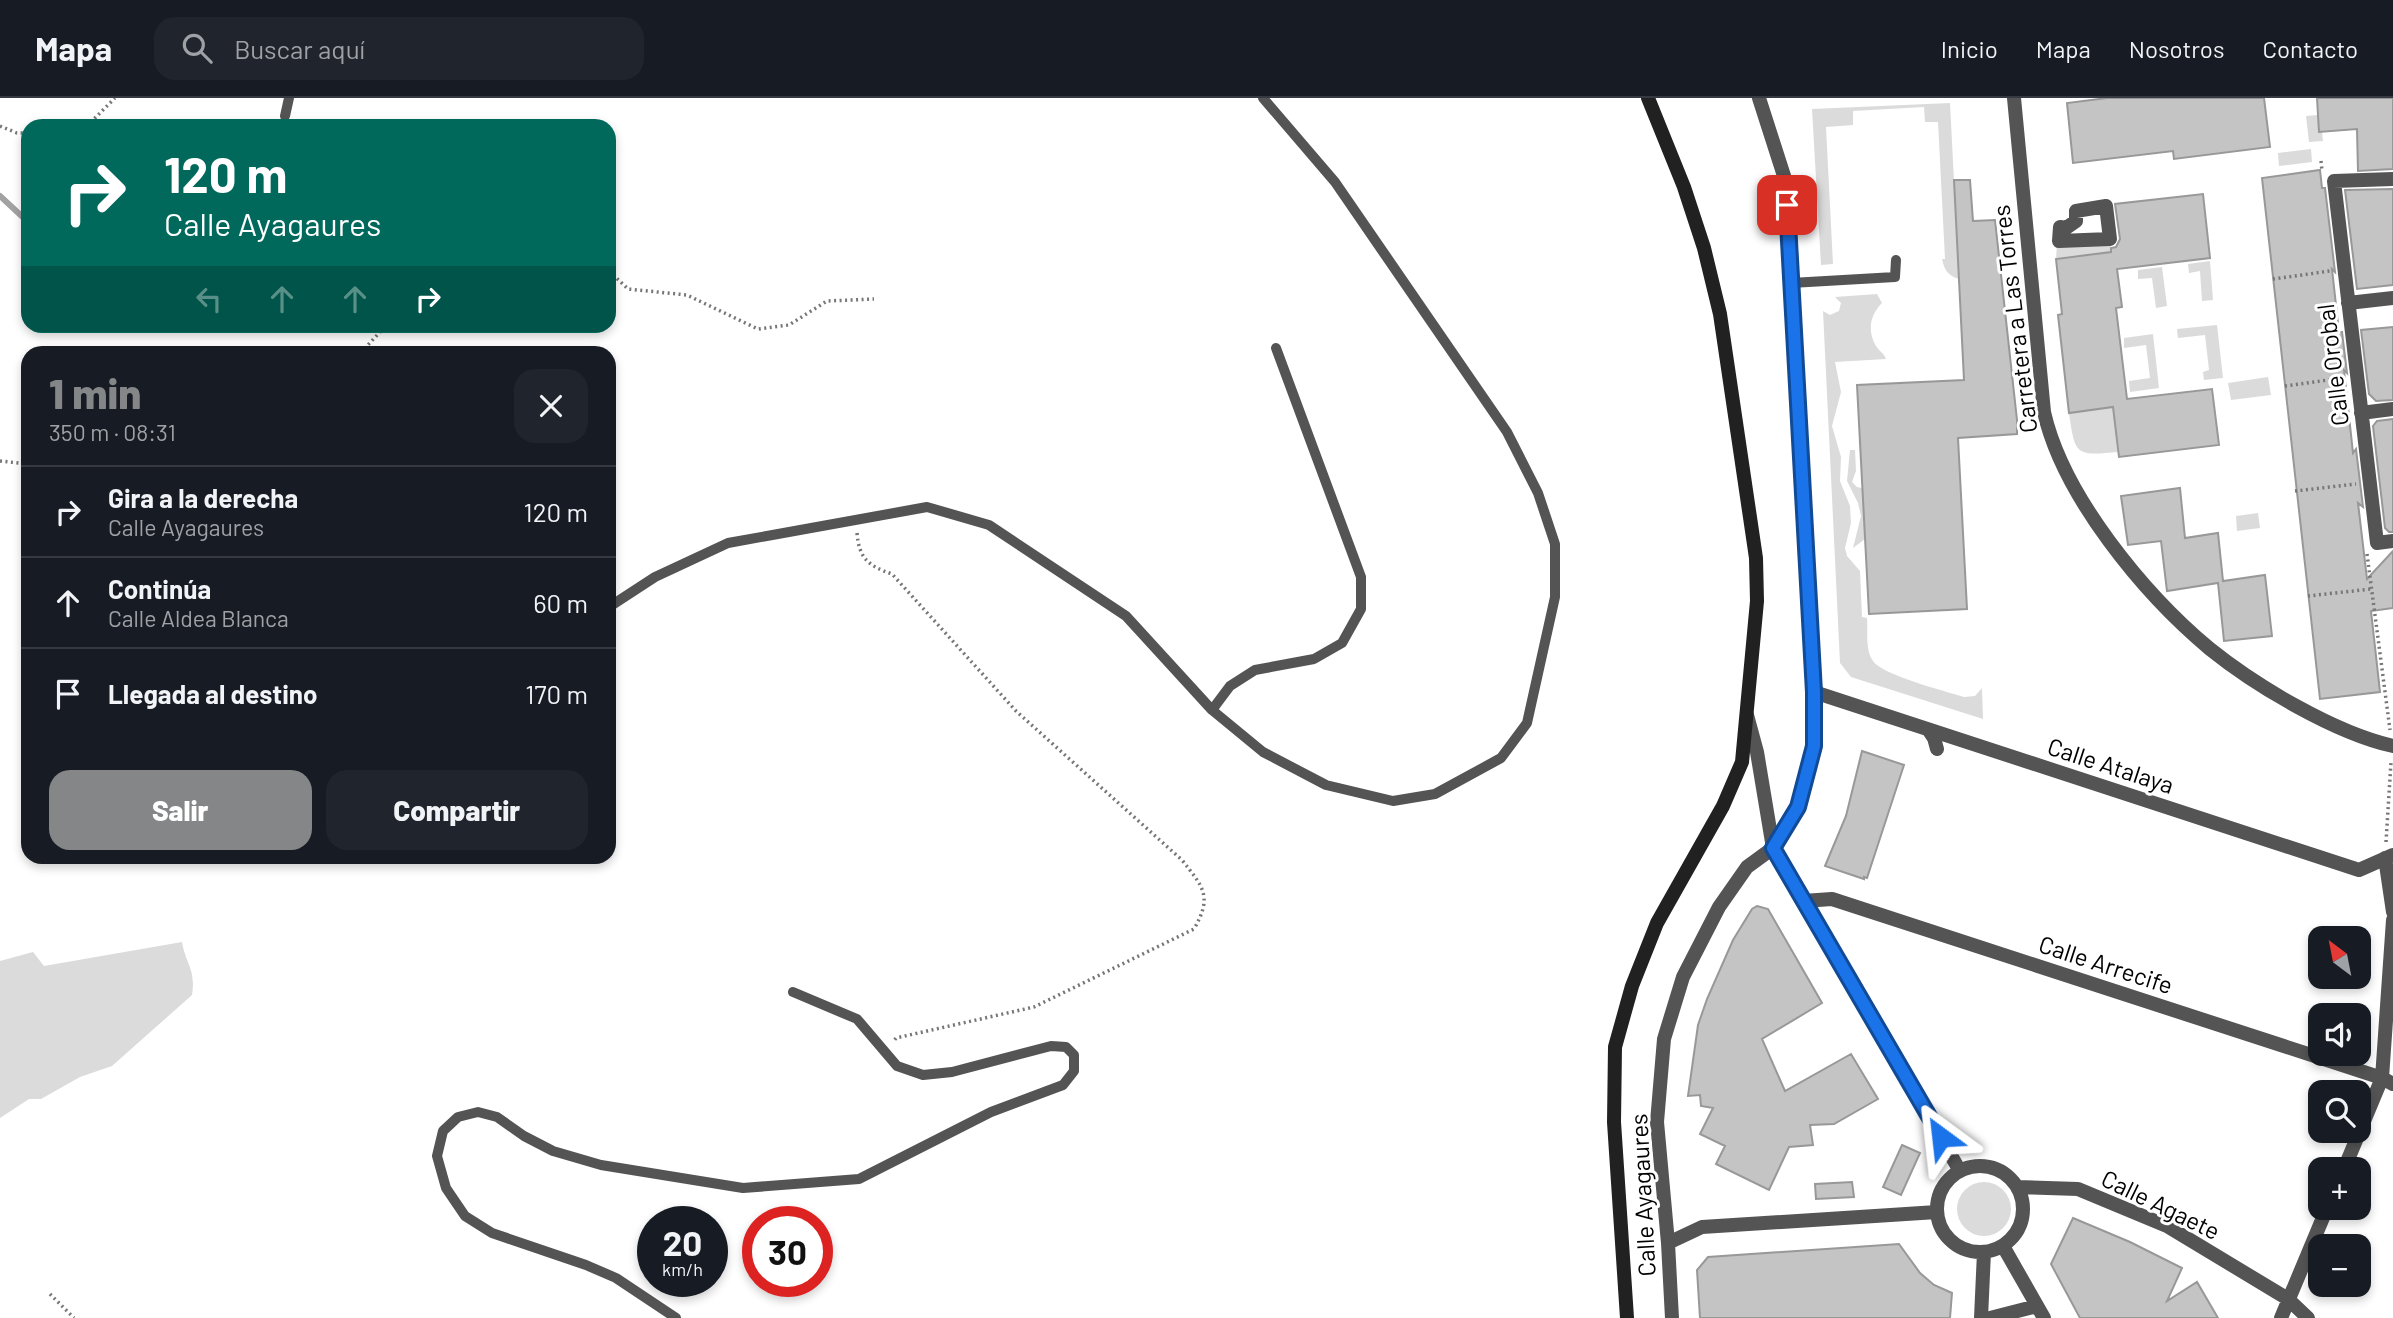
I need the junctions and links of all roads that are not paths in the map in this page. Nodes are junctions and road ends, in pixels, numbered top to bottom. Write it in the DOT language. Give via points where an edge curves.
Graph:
graph roads {
  1 [pos="289,98"];
  2 [pos="1263,98"];
  3 [pos="1648,98"];
  4 [pos="1759,98"];
  5 [pos="2014,98"];
  6 [pos="285,116"];
  7 [pos="2393,179"];
  8 [pos="1896,260"];
  9 [pos="1791,283"];
  10 [pos="2393,298"];
  11 [pos="2348,303"];
  12 [pos="1276,348"];
  13 [pos="2393,409"];
  14 [pos="2361,413"];
  15 [pos="2393,541"];
  16 [pos="616,602"];
  17 [pos="1814,692"];
  18 [pos="1212,710"];
  19 [pos="1747,715"];
  20 [pos="1928,729"];
  21 [pos="2393,746"];
  22 [pos="1937,749"];
  23 [pos="1773,848"];
  24 [pos="2389,857"];
  25 [pos="1803,901"];
  26 [pos="2393,912"];
  27 [pos="2393,920"];
  28 [pos="793,992"];
  29 [pos="2388,1081"];
  30 [pos="2350,1157"];
  31 [pos="1960,1171"];
  32 [pos="2017,1186"];
  33 [pos="1937,1212"];
  34 [pos="2323,1220"];
  35 [pos="1668,1243"];
  36 [pos="2003,1246"];
  37 [pos="1984,1252"];
  38 [pos="2288,1299"];
  39 [pos="2040,1312"];
  40 [pos="676,1318"];
  41 [pos="1627,1318"];
  42 [pos="1672,1318"];
  43 [pos="1981,1318"];
  44 [pos="1990,1318"];
  45 [pos="2281,1318"];
  46 [pos="2308,1318"];
  1 -- 6 [label="lane"];
  2 -- 18 [label="lane" via="1335,182 1507,432 1538,493 1555,544 1555,597 1527,723 1501,758 1435,794 1393,801 1326,786 1263,752"];
  3 -- 19 [label="main road" via="1704,248 1722,327 1756,558"];
  4 -- 9 [label="street, Calle Ayagaures" via="1785,180"];
  5 -- 21 [label="street, Carretera a Las Torres" via="2044,412 2068,478 2107,538 2148,588 2210,649 2299,706 2366,739"];
  7 -- 11 [label="street, Calle Orobal" via="2334,181"];
  8 -- 9 [label="lane" via="1895,277"];
  9 -- 17 [label="street, Calle Ayagaures"];
  10 -- 11 [label="street"];
  11 -- 14 [label="street, Calle Orobal"];
  12 -- 18 [label="lane" via="1361,578 1361,609 1342,643 1314,659 1255,670 1230,686"];
  13 -- 14 [label="street"];
  14 -- 15 [label="street, Calle Orobal" via="2377,543"];
  16 -- 18 [label="lane" via="655,577 728,543 927,507 989,525 1125,616"];
  17 -- 20 [label="street, Calle Atalaya"];
  17 -- 23 [label="street, Calle Ayagaures" via="1811,758 1798,807"];
  19 -- 23 [label="street"];
  19 -- 41 [label="main road" via="1735,782 1657,923 1615,1047 1614,1122"];
  20 -- 22 [label="street"];
  20 -- 24 [label="street, Calle Atalaya" via="2359,870"];
  23 -- 25 [label="street"];
  23 -- 35 [label="street, Calle Ayagaures" via="1747,867 1719,907 1683,977 1664,1039 1657,1122"];
  24 -- 26 [label="street"];
  25 -- 29 [label="street, Calle Arrecife" via="1832,899"];
  25 -- 31 [label="street"];
  27 -- 29 [label="street"];
  28 -- 40 [label="lane" via="857,1019 897,1066 923,1075 1051,1046 1066,1047 1074,1055 1074,1071 1063,1085 991,1112 859,1179 743,1188 601,1165 553,1151 497,1117 478,1112 458,1117 443,1131 440,1167 446,1188 465,1216 492,1233 615,1278"];
  29 -- 30 [label="street"];
  31 -- 32 [label="street" via="1985,1166 1998,1169"];
  31 -- 33 [label="street" via="1942,1188"];
  32 -- 36 [label="street" via="2023,1212 2020,1225"];
  32 -- 38 [label="street, Calle Agaete" via="2078,1189 2167,1226"];
  33 -- 35 [label="street" via="1702,1227"];
  33 -- 37 [label="street" via="1947,1237 1970,1251"];
  34 -- 38 [label="street"];
  35 -- 42 [label="street, Calle Ayagaures"];
  36 -- 37 [label="street"];
  36 -- 39 [label="street"];
  37 -- 43 [label="street"];
  38 -- 45 [label="street"];
  38 -- 46 [label="street, Calle Agaete"];
  39 -- 44 [label="street"];
}
